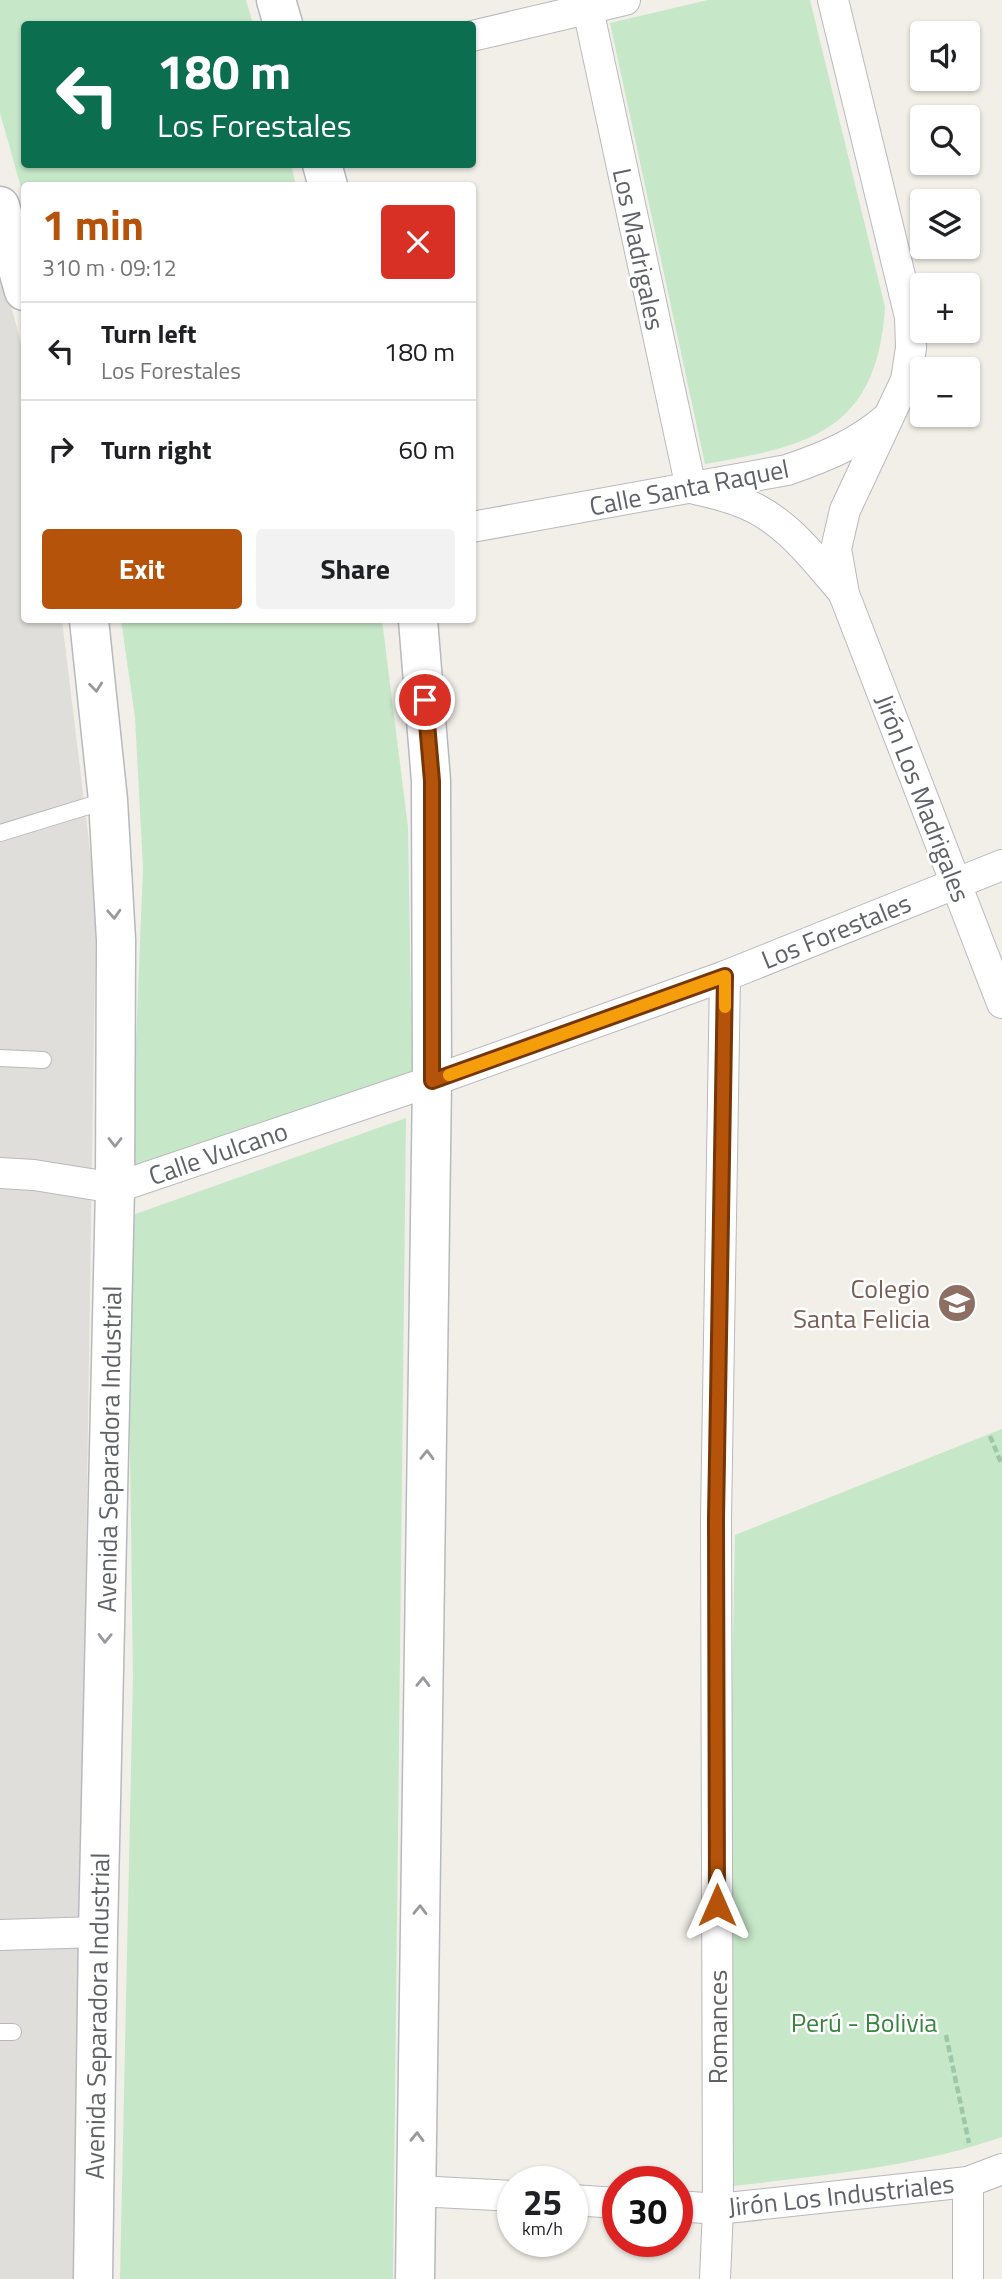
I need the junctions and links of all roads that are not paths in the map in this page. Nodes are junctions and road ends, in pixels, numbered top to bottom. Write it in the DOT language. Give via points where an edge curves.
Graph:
graph roads {
  1 [pos="276,0"];
  2 [pos="625,0"];
  3 [pos="833,0"];
  4 [pos="588,9"];
  5 [pos="282,21"];
  6 [pos="476,35"];
  7 [pos="0,206"];
  8 [pos="21,280"];
  9 [pos="892,413"];
  10 [pos="691,488"];
  11 [pos="476,526"];
  12 [pos="844,594"];
  13 [pos="89,623"];
  14 [pos="418,623"];
  15 [pos="108,800"];
  16 [pos="0,833"];
  17 [pos="1002,865"];
  18 [pos="956,882"];
  19 [pos="725,976"];
  20 [pos="1002,1003"];
  21 [pos="0,1058"];
  22 [pos="43,1060"];
  23 [pos="432,1081"];
  24 [pos="0,1173"];
  25 [pos="115,1188"];
  26 [pos="98,1932"];
  27 [pos="0,1935"];
  28 [pos="1002,2169"];
  29 [pos="968,2182"];
  30 [pos="416,2191"];
  31 [pos="497,2195"];
  32 [pos="693,2207"];
  33 [pos="718,2208"];
  34 [pos="93,2279"];
  35 [pos="415,2279"];
  36 [pos="715,2279"];
  37 [pos="968,2279"];
  1 -- 5 [label="main road"];
  2 -- 4 [label="street"];
  3 -- 9 [label="street, Jirón Los Madrigales" via="910,317 906,380"];
  4 -- 6 [label="street"];
  4 -- 10 [label="street, Los Madrigales"];
  7 -- 8 [label="main road"];
  9 -- 10 [label="street, Calle Santa Raquel" via="866,436 834,454 787,470"];
  9 -- 12 [label="street, Jirón Los Madrigales" via="845,510 836,549"];
  10 -- 11 [label="street, Calle Santa Raquel"];
  10 -- 12 [label="street, Jirón Los Madrigales" via="740,501 779,523"];
  12 -- 18 [label="street, Jirón Los Madrigales"];
  13 -- 15 [label="main road, Avenida Separadora Industrial, one-way"];
  14 -- 23 [label="main road" via="432,781"];
  15 -- 16 [label="lane"];
  15 -- 25 [label="main road, Avenida Separadora Industrial, one-way" via="116,940"];
  17 -- 18 [label="street, Los Forestales"];
  18 -- 19 [label="street, Los Forestales"];
  18 -- 20 [label="street, Jirón Los Madrigales"];
  19 -- 23 [label="street, Los Forestales"];
  19 -- 33 [label="street, Romances" via="716,1519"];
  21 -- 22 [label="lane"];
  23 -- 25 [label="street, Calle Vulcano"];
  30 -- 23 [label="main road, one-way"];
  24 -- 25 [label="street, Calle Vulcano"];
  25 -- 26 [label="main road, Avenida Separadora Industrial, one-way"];
  26 -- 27 [label="street"];
  26 -- 34 [label="main road, Avenida Separadora Industrial"];
  28 -- 29 [label="street, Jirón Los Industriales"];
  29 -- 33 [label="street, Jirón Los Industriales"];
  29 -- 37 [label="street"];
  30 -- 31 [label="street"];
  30 -- 35 [label="main road"];
  32 -- 33 [label="street, Jirón Los Industriales"];
  33 -- 36 [label="street, Romances"];
}
